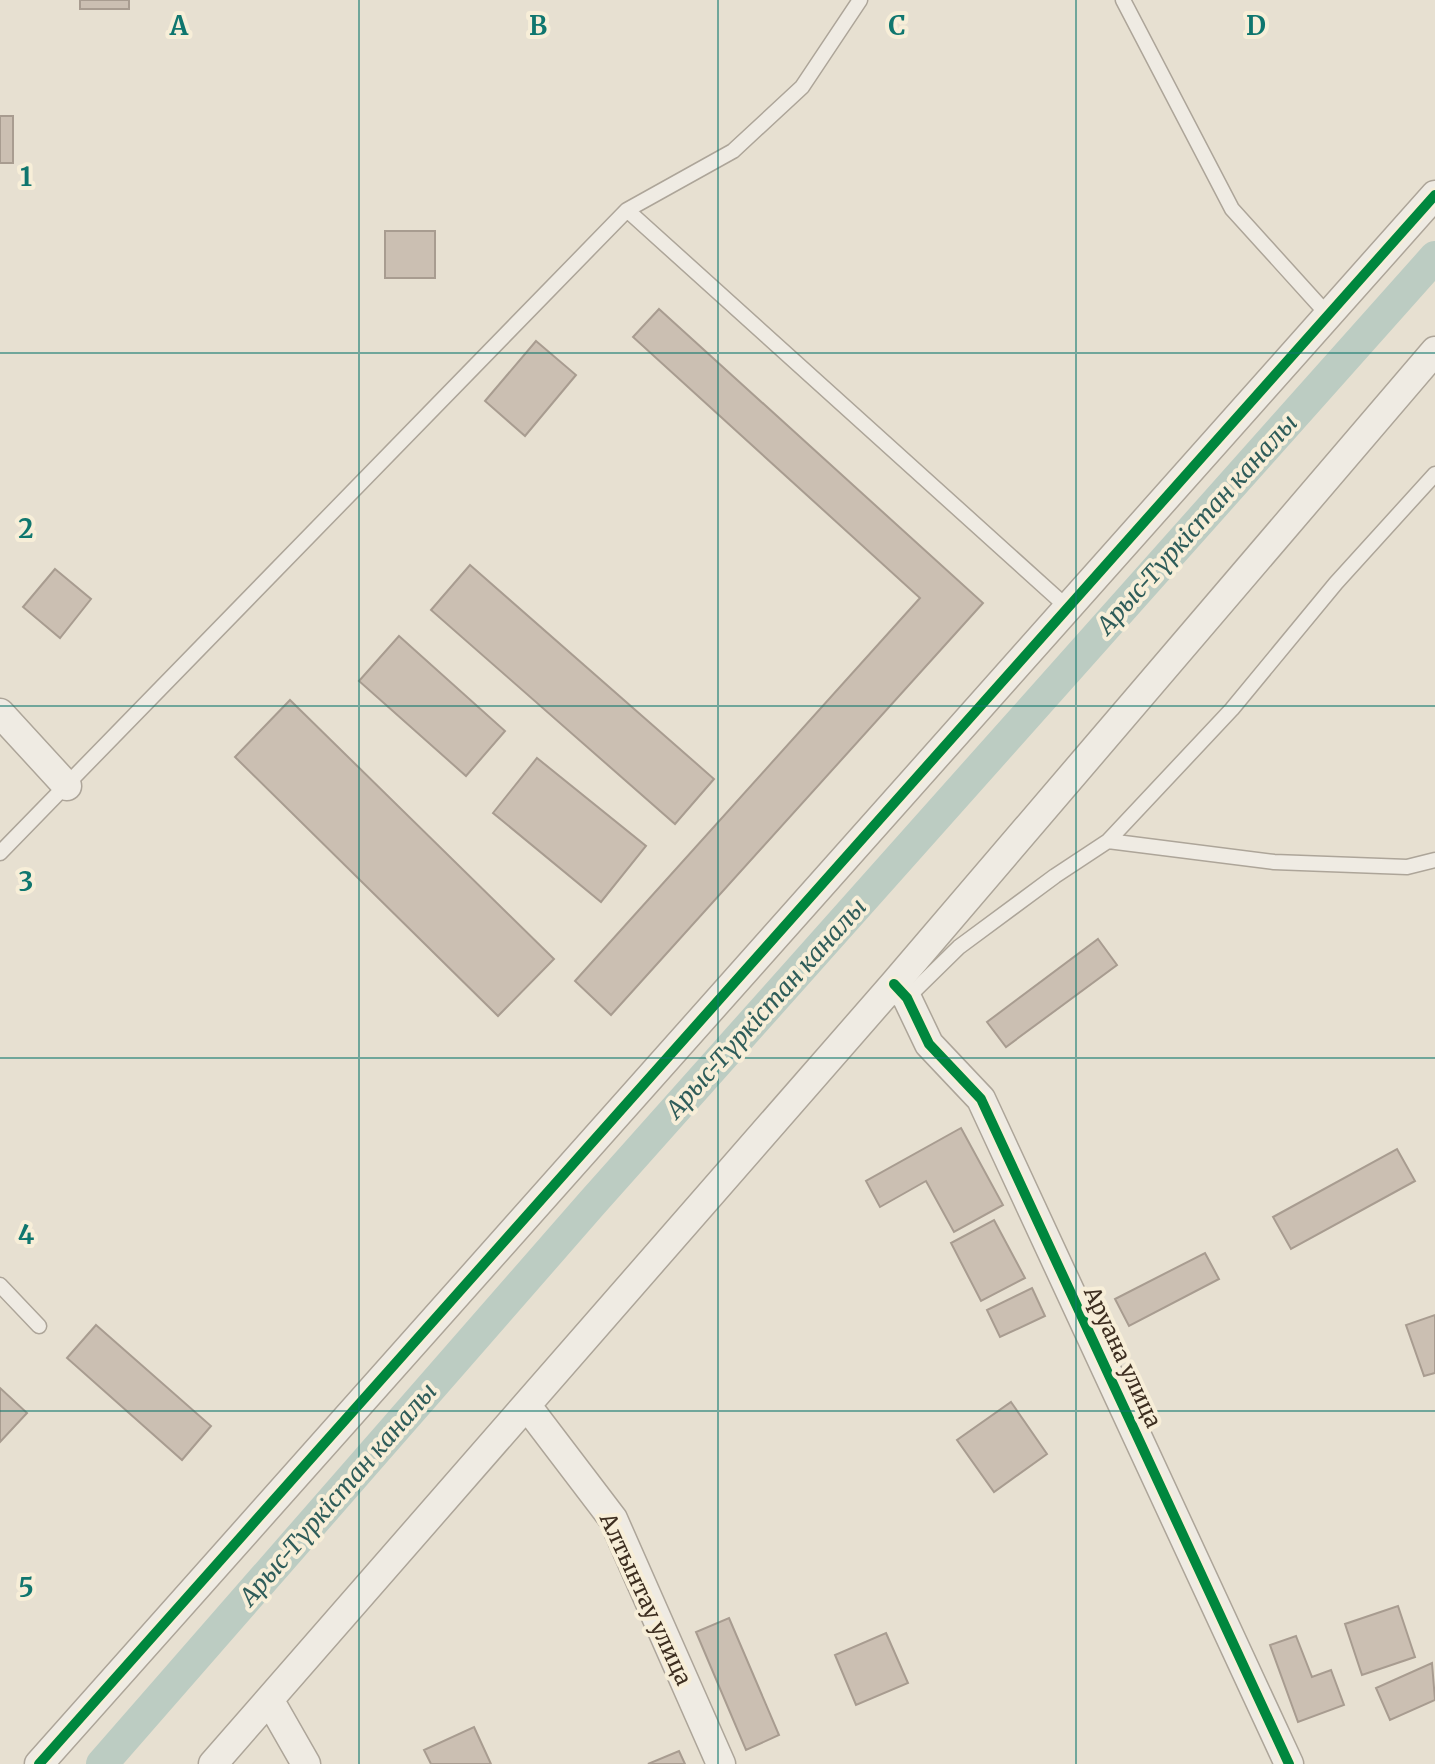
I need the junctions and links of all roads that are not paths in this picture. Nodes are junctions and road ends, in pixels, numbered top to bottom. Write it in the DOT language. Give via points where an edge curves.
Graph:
graph roads {
  1 [pos="860,0"];
  2 [pos="1123,0"];
  3 [pos="1435,195"];
  4 [pos="627,210"];
  5 [pos="1328,315"];
  6 [pos="1435,351"];
  7 [pos="1435,474"];
  8 [pos="1068,608"];
  9 [pos="0,713"];
  10 [pos="67,786"];
  11 [pos="1108,841"];
  12 [pos="0,853"];
  13 [pos="1435,860"];
  14 [pos="900,991"];
  15 [pos="0,1285"];
  16 [pos="39,1326"];
  17 [pos="527,1406"];
  18 [pos="270,1701"];
  19 [pos="39,1764"];
  20 [pos="213,1764"];
  21 [pos="306,1764"];
  22 [pos="721,1764"];
  23 [pos="1289,1764"];
  1 -- 4 [label="lane" via="802,87 733,151"];
  2 -- 5 [label="lane" via="1232,209"];
  3 -- 5 [label="street"];
  4 -- 8 [label="lane"];
  4 -- 10 [label="lane"];
  5 -- 8 [label="street"];
  6 -- 14 [label="street"];
  7 -- 11 [label="lane" via="1232,709"];
  8 -- 19 [label="street"];
  9 -- 10 [label="street"];
  10 -- 12 [label="lane"];
  11 -- 13 [label="lane" via="1274,862 1407,867"];
  11 -- 14 [label="lane"];
  14 -- 17 [label="street"];
  14 -- 23 [label="street, Аруана улица" via="929,1044 981,1099"];
  15 -- 16 [label="lane"];
  17 -- 18 [label="street"];
  17 -- 22 [label="street, Алтынтау улица" via="613,1519"];
  18 -- 20 [label="street"];
  18 -- 21 [label="street"];
}
